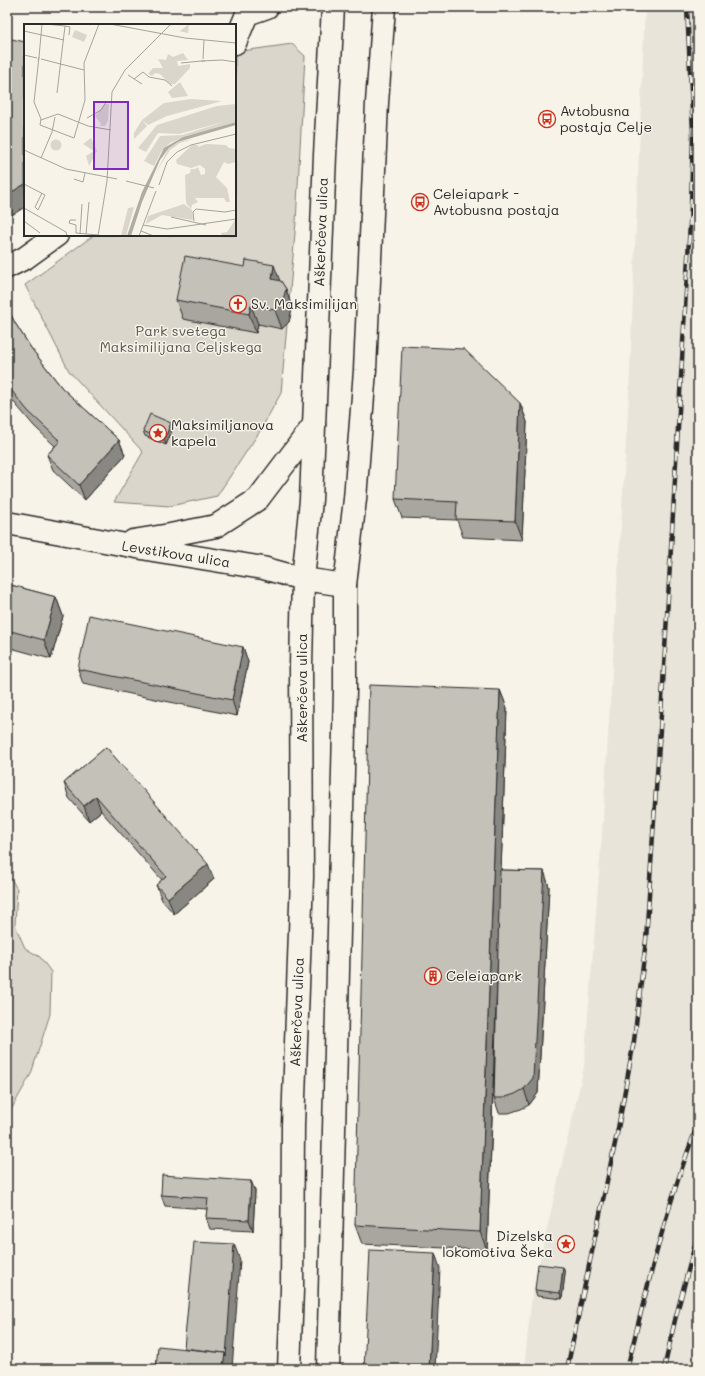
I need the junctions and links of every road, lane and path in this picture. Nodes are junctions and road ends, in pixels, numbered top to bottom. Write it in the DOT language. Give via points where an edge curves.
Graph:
graph roads {
  1 [pos="267,7"];
  2 [pos="333,7"];
  3 [pos="383,12"];
  4 [pos="236,41"];
  5 [pos="56,236"];
  6 [pos="7,267"];
  7 [pos="314,425"];
  8 [pos="7,523"];
  9 [pos="116,544"];
  10 [pos="303,579"];
  11 [pos="345,585"];
  12 [pos="289,1369"];
  13 [pos="328,1369"];
  1 -- 4 [label="main road" via="247,14"];
  2 -- 7 [label="main road, Aškerčeva ulica" via="324,155"];
  3 -- 11 [label="main road" via="365,370"];
  5 -- 6 [label="main road"];
  7 -- 9 [label="main road" via="258,499 216,526"];
  7 -- 10 [label="main road, Aškerčeva ulica" via="311,500"];
  8 -- 9 [label="main road, Levstikova ulica"];
  9 -- 10 [label="main road, Levstikova ulica" via="263,568"];
  10 -- 11 [label="main road, Levstikova ulica"];
  10 -- 12 [label="main road, Aškerčeva ulica" via="302,876 293,1125"];
  11 -- 13 [label="main road" via="345,690"];
}
